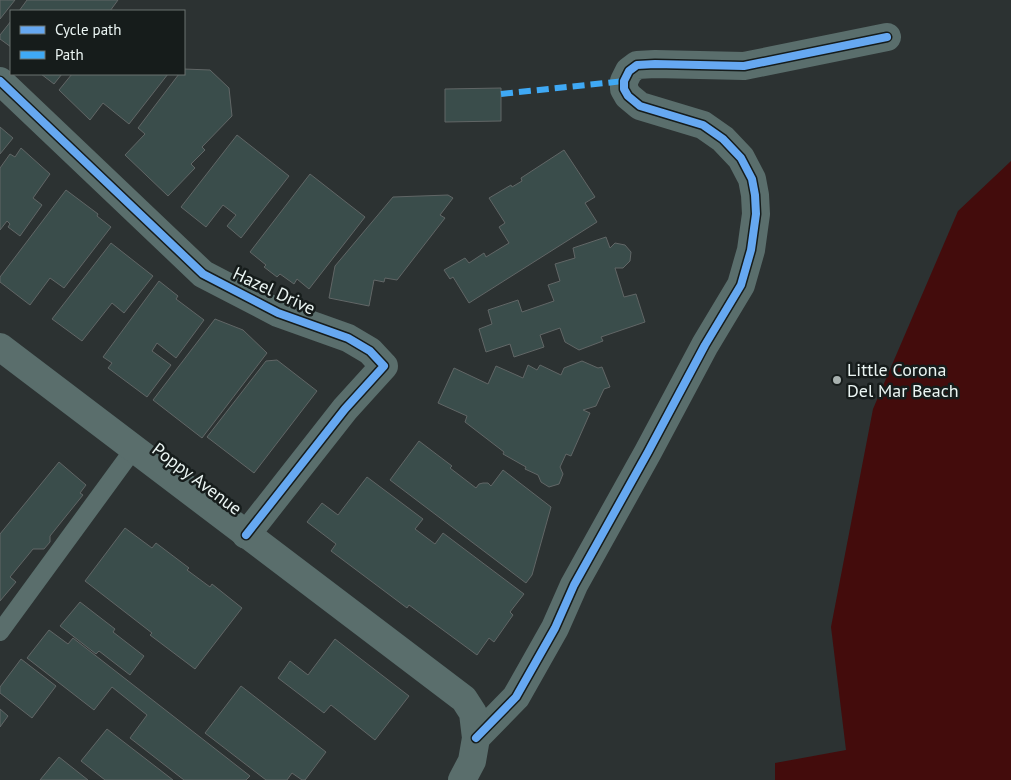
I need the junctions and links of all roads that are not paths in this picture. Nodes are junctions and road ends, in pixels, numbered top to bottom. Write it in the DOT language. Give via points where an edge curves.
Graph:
graph roads {
  1 [pos="886,37"];
  2 [pos="0,81"];
  3 [pos="0,348"];
  4 [pos="134,450"];
  5 [pos="246,535"];
  6 [pos="0,632"];
  7 [pos="476,738"];
  8 [pos="462,780"];
  1 -- 7 [label="street" via="744,66 654,64 637,65 629,71 624,89 640,106 703,125 724,139 742,158 755,194 751,250 740,285 574,585 555,628 516,697"];
  2 -- 5 [label="street, Hazel Drive" via="203,274 278,313 348,338 370,351 384,366 345,409"];
  3 -- 4 [label="street, Poppy Avenue"];
  4 -- 5 [label="street, Poppy Avenue"];
  4 -- 6 [label="lane"];
  5 -- 7 [label="street, Poppy Avenue" via="464,699 473,713"];
  7 -- 8 [label="street, Poppy Avenue" via="472,761"];
}
